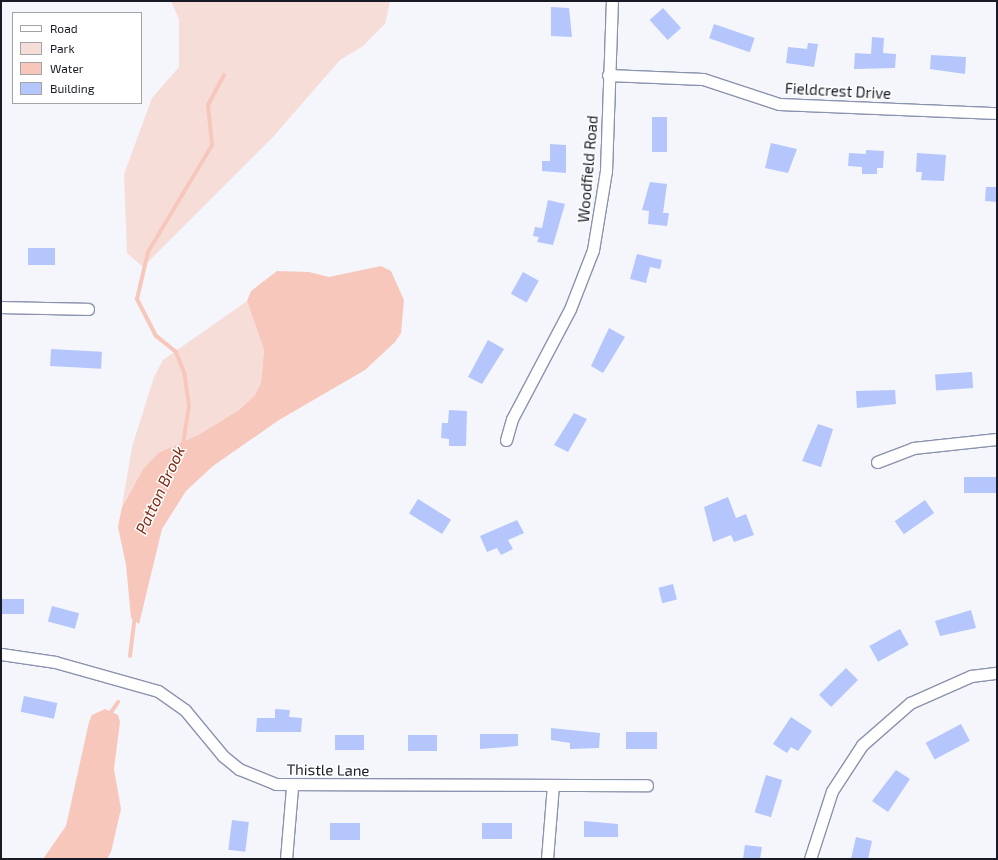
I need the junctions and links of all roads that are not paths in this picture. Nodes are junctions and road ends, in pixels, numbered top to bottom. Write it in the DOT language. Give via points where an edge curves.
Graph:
graph roads {
  1 [pos="612,1"];
  2 [pos="608,75"];
  3 [pos="997,113"];
  4 [pos="1,307"];
  5 [pos="88,309"];
  6 [pos="997,439"];
  7 [pos="506,440"];
  8 [pos="877,462"];
  9 [pos="1,654"];
  10 [pos="997,673"];
  11 [pos="647,784"];
  12 [pos="553,786"];
  13 [pos="292,787"];
  14 [pos="286,859"];
  15 [pos="547,859"];
  16 [pos="810,859"];
  1 -- 2 [label="street, Woodfield Road"];
  2 -- 3 [label="street, Fieldcrest Drive" via="703,80 779,104"];
  2 -- 7 [label="street, Woodfield Road" via="604,196 593,250 570,309 512,419"];
  4 -- 5 [label="street"];
  6 -- 8 [label="street" via="913,448"];
  9 -- 13 [label="street, Thistle Lane" via="55,662 158,691 185,710 223,756 239,769 276,784"];
  10 -- 16 [label="street" via="971,676 910,703 862,745 832,791"];
  11 -- 12 [label="street, Thistle Lane"];
  12 -- 13 [label="street, Thistle Lane"];
  12 -- 15 [label="street"];
  13 -- 14 [label="street"];
}
